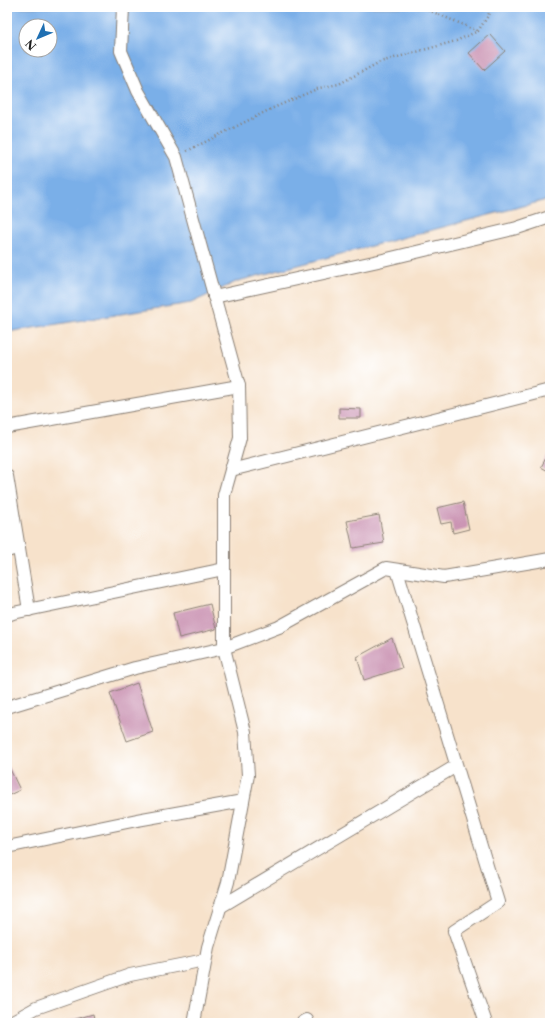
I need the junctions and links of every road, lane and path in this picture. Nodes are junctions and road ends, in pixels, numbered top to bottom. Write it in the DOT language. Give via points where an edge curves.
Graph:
graph roads {
  1 [pos="123,7"];
  2 [pos="421,7"];
  3 [pos="491,7"];
  4 [pos="478,31"];
  5 [pos="176,157"];
  6 [pos="550,217"];
  7 [pos="214,297"];
  8 [pos="239,386"];
  9 [pos="550,390"];
  10 [pos="7,427"];
  11 [pos="231,470"];
  12 [pos="7,476"];
  13 [pos="19,547"];
  14 [pos="7,551"];
  15 [pos="550,559"];
  16 [pos="224,569"];
  17 [pos="397,570"];
  18 [pos="29,610"];
  19 [pos="7,615"];
  20 [pos="224,648"];
  21 [pos="7,707"];
  22 [pos="456,766"];
  23 [pos="243,801"];
  24 [pos="7,847"];
  25 [pos="220,907"];
  26 [pos="205,960"];
  27 [pos="9,1023"];
  28 [pos="194,1023"];
  29 [pos="302,1023"];
  30 [pos="308,1023"];
  31 [pos="486,1023"];
  1 -- 5 [label="street" via="121,51 138,91"];
  2 -- 4 [label="path"];
  3 -- 4 [label="path"];
  4 -- 5 [label="path" via="456,41 380,62 339,84 319,88 270,109"];
  5 -- 7 [label="street"];
  6 -- 7 [label="street" via="517,228"];
  7 -- 8 [label="street"];
  8 -- 10 [label="street"];
  8 -- 11 [label="street" via="240,438"];
  9 -- 11 [label="street"];
  11 -- 16 [label="street" via="224,494"];
  12 -- 13 [label="street"];
  13 -- 14 [label="street"];
  13 -- 18 [label="street"];
  15 -- 17 [label="street" via="444,577"];
  16 -- 18 [label="street"];
  16 -- 20 [label="street"];
  17 -- 20 [label="street" via="386,568 279,627"];
  17 -- 22 [label="street"];
  18 -- 19 [label="street"];
  20 -- 21 [label="street" via="135,668"];
  20 -- 23 [label="street" via="246,732 248,775"];
  22 -- 25 [label="street"];
  22 -- 31 [label="street" via="498,902 454,931"];
  23 -- 24 [label="street"];
  23 -- 25 [label="street" via="228,882"];
  25 -- 26 [label="street"];
  26 -- 27 [label="street" via="130,975 36,1008"];
  26 -- 28 [label="street"];
  29 -- 30 [label="street" via="307,1020"];
}
